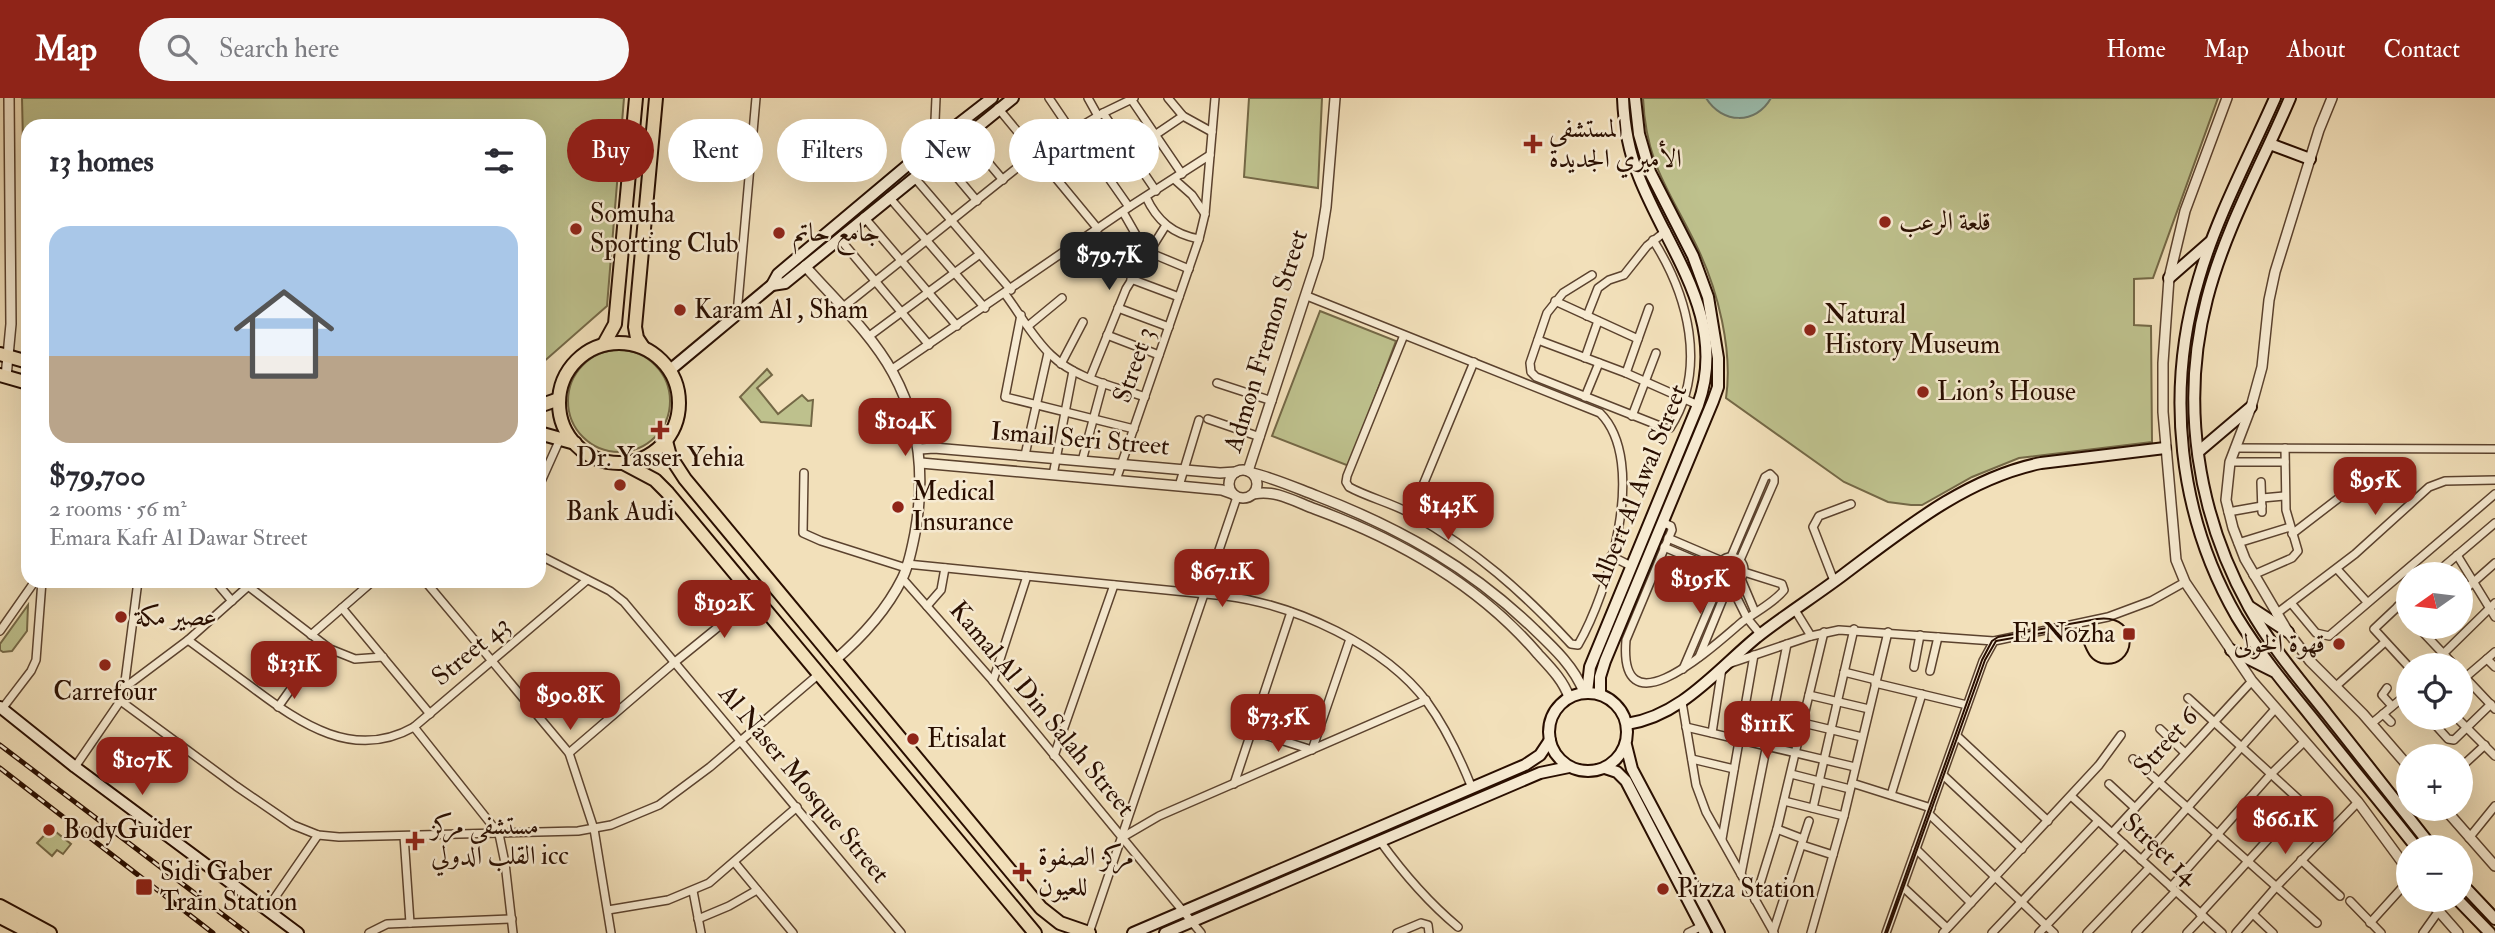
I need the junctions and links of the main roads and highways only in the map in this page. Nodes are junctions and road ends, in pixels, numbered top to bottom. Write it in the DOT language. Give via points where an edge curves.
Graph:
graph roads {
  1 [pos="636,98"];
  2 [pos="656,98"];
  3 [pos="1013,98"];
  4 [pos="1623,98"];
  5 [pos="1635,98"];
  6 [pos="2275,98"];
  7 [pos="2290,98"];
  8 [pos="995,103"];
  9 [pos="2270,144"];
  10 [pos="2310,159"];
  11 [pos="2212,240"];
  12 [pos="2168,278"];
  13 [pos="772,285"];
  14 [pos="604,344"];
  15 [pos="643,347"];
  16 [pos="4,355"];
  17 [pos="21,360"];
  18 [pos="670,370"];
  19 [pos="3,376"];
  20 [pos="21,381"];
  21 [pos="559,399"];
  22 [pos="546,404"];
  23 [pos="2251,407"];
  24 [pos="546,435"];
  25 [pos="666,441"];
  26 [pos="575,443"];
  27 [pos="2165,448"];
  28 [pos="2198,452"];
  29 [pos="623,463"];
  30 [pos="685,478"];
  31 [pos="668,492"];
  32 [pos="2248,605"];
  33 [pos="2288,632"];
  34 [pos="2231,650"];
  35 [pos="2275,672"];
  36 [pos="1586,692"];
  37 [pos="1600,694"];
  38 [pos="1,708"];
  39 [pos="1627,724"];
  40 [pos="1550,740"];
  41 [pos="1626,745"];
  42 [pos="1569,767"];
  43 [pos="1605,768"];
  44 [pos="1408,815"];
  45 [pos="1413,827"];
  46 [pos="2406,835"];
  47 [pos="2423,835"];
  48 [pos="2473,896"];
  49 [pos="1199,905"];
  50 [pos="0,906"];
  51 [pos="1041,908"];
  52 [pos="2470,912"];
  53 [pos="1179,913"];
  54 [pos="1205,916"];
  55 [pos="0,917"];
  56 [pos="2495,919"];
  57 [pos="1025,921"];
  58 [pos="1180,927"];
  59 [pos="1704,929"];
  60 [pos="30,931"];
  61 [pos="1068,931"];
  62 [pos="50,933"];
  63 [pos="298,933"];
  64 [pos="1035,933"];
  65 [pos="1089,933"];
  66 [pos="1133,933"];
  67 [pos="1165,933"];
  68 [pos="1719,933"];
  69 [pos="2490,933"];
  1 -- 14 [label="main road" via="615,324"];
  2 -- 15 [label="main road" via="635,327"];
  3 -- 8 [label="main road"];
  4 -- 36 [label="main road, Albert Al Awal Street" via="1639,177 1687,273 1703,330 1706,370 1698,405 1590,667"];
  5 -- 37 [label="main road, Albert Al Awal Street" via="1643,153 1703,282 1718,358 1718,387 1605,661"];
  6 -- 11 [label="main road"];
  7 -- 9 [label="main road"];
  8 -- 13 [label="main road" via="934,143 778,274"];
  8 -- 13 [label="main road" via="965,135 805,266 785,282"];
  9 -- 10 [label="main road"];
  9 -- 28 [label="main road" via="2219,261 2204,310 2195,381"];
  11 -- 12 [label="main road"];
  11 -- 35 [label="main road" via="2185,341 2180,402 2184,463 2197,523 2218,580"];
  13 -- 18 [label="main road"];
  14 -- 15 [label="main road"];
  14 -- 21 [label="main road" via="569,369"];
  15 -- 18 [label="main road"];
  16 -- 17 [label="main road"];
  18 -- 25 [label="main road" via="680,406"];
  19 -- 20 [label="main road"];
  21 -- 22 [label="main road"];
  21 -- 26 [label="main road" via="565,427"];
  23 -- 28 [label="main road"];
  24 -- 26 [label="main road"];
  25 -- 29 [label="main road" via="643,458"];
  25 -- 30 [label="main road"];
  26 -- 29 [label="main road" via="593,457"];
  27 -- 39 [label="main road" via="2041,463 2006,472 1915,522 1760,635 1682,702 1656,717"];
  28 -- 32 [label="main road" via="2217,535"];
  29 -- 31 [label="main road"];
  30 -- 31 [label="main road" via="672,479"];
  30 -- 51 [label="main road"];
  31 -- 57 [label="main road"];
  32 -- 33 [label="main road"];
  32 -- 47 [label="main road" via="2279,653"];
  34 -- 35 [label="main road"];
  35 -- 46 [label="main road"];
  36 -- 37 [label="main road"];
  36 -- 40 [label="main road" via="1569,697 1555,711"];
  37 -- 39 [label="main road" via="1618,705"];
  38 -- 63 [label="main road"];
  39 -- 41 [label="main road"];
  40 -- 42 [label="main road" via="1556,756"];
  40 -- 44 [label="main road" via="1533,761"];
  41 -- 43 [label="main road" via="1618,759"];
  41 -- 68 [label="main road" via="1632,769"];
  42 -- 43 [label="main road" via="1581,771"];
  42 -- 45 [label="main road" via="1540,773"];
  43 -- 59 [label="main road" via="1626,781"];
  44 -- 45 [label="main road"];
  44 -- 49 [label="main road"];
  45 -- 54 [label="main road"];
  48 -- 56 [label="main road"];
  49 -- 53 [label="main road"];
  49 -- 54 [label="main road"];
  50 -- 60 [label="main road"];
  51 -- 57 [label="main road" via="1040,918"];
  51 -- 61 [label="main road"];
  52 -- 69 [label="main road"];
  53 -- 58 [label="main road" via="1174,922"];
  53 -- 66 [label="main road"];
  54 -- 58 [label="main road"];
  55 -- 60 [label="main road"];
  57 -- 64 [label="main road"];
  58 -- 67 [label="main road"];
  60 -- 62 [label="main road"];
  61 -- 65 [label="main road"];
}
